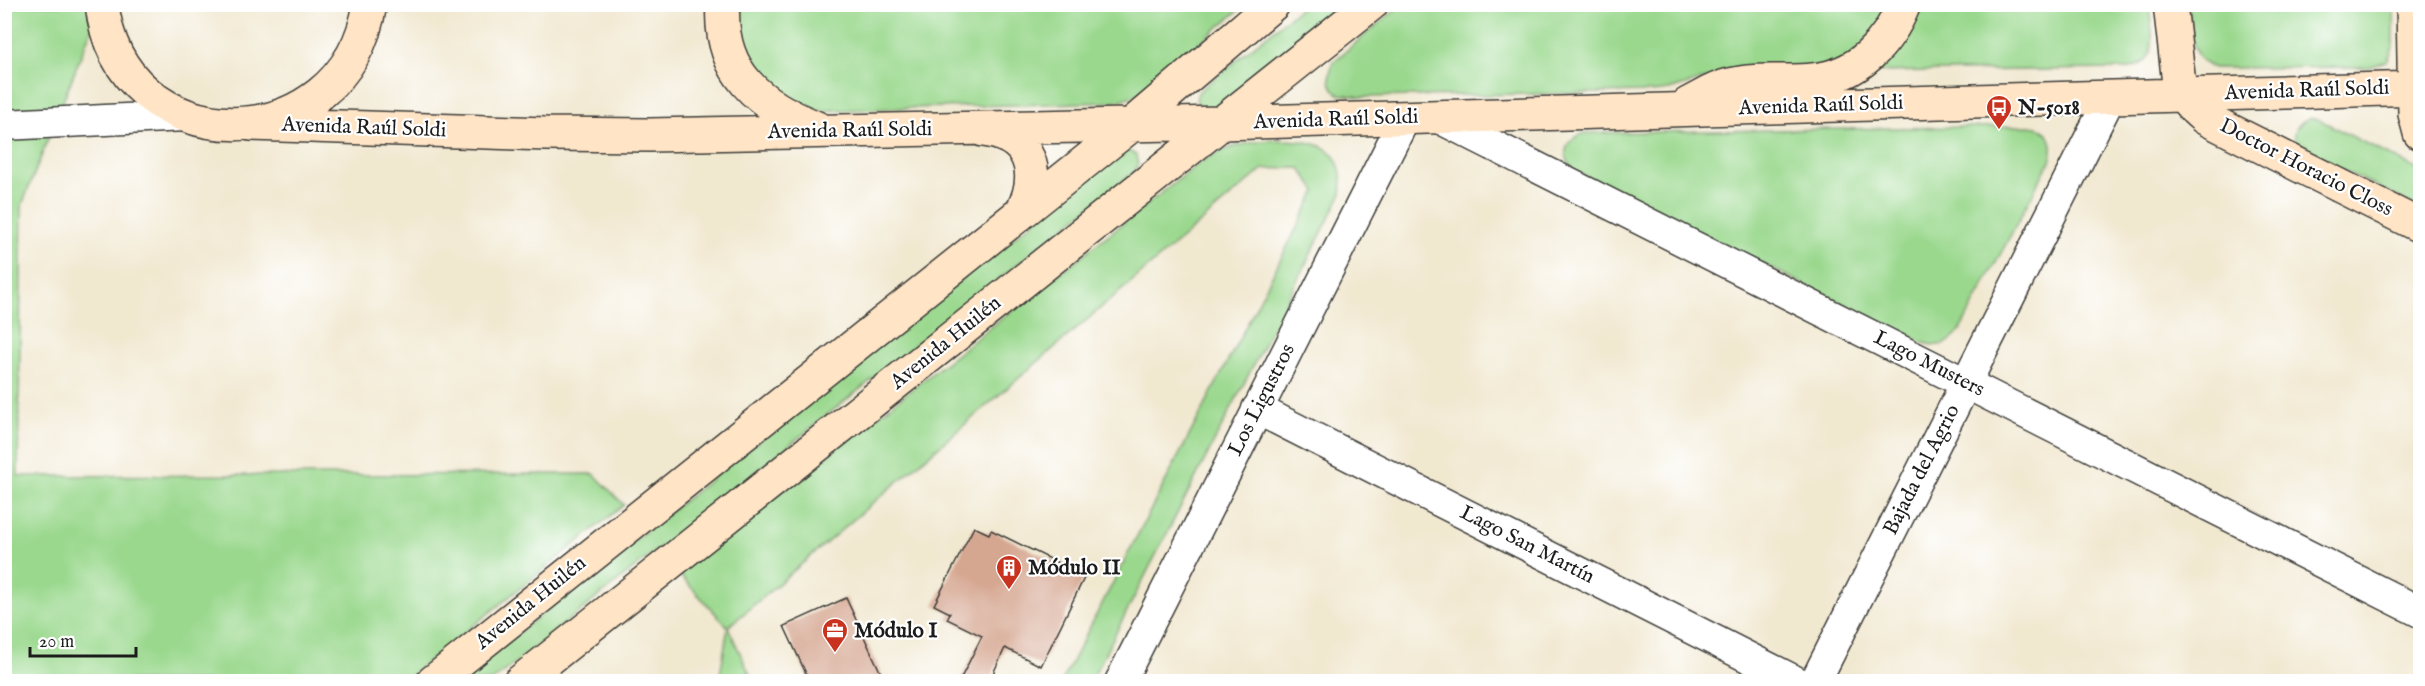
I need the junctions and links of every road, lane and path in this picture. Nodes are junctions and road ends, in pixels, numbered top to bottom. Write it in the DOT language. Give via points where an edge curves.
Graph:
graph roads {
  1 [pos="102,4"];
  2 [pos="370,4"];
  3 [pos="723,4"];
  4 [pos="1273,4"];
  5 [pos="1371,4"];
  6 [pos="1904,4"];
  7 [pos="2170,4"];
  8 [pos="2413,4"];
  9 [pos="2417,88"];
  10 [pos="2183,96"];
  11 [pos="2110,98"];
  12 [pos="1676,110"];
  13 [pos="186,116"];
  14 [pos="1437,117"];
  15 [pos="1405,118"];
  16 [pos="1222,123"];
  17 [pos="251,124"];
  18 [pos="4,125"];
  19 [pos="1130,126"];
  20 [pos="969,129"];
  21 [pos="824,131"];
  22 [pos="2421,133"];
  23 [pos="1022,212"];
  24 [pos="2421,226"];
  25 [pos="1966,383"];
  26 [pos="1257,410"];
  27 [pos="2421,612"];
  28 [pos="433,681"];
  29 [pos="520,681"];
  30 [pos="1119,681"];
  31 [pos="1797,681"];
  32 [pos="1815,681"];
  1 -- 13 [label="main road, Avenida Raúl Soldi" via="110,39 132,76 148,93"];
  2 -- 17 [label="main road" via="352,59 326,90 292,112"];
  3 -- 21 [label="main road" via="726,45 739,75 764,101"];
  4 -- 19 [label="main road, Avenida Huilén"];
  5 -- 16 [label="main road, Avenida Huilén"];
  6 -- 12 [label="main road" via="1884,40 1849,70 1813,80 1729,85"];
  7 -- 10 [label="main road" via="2176,72"];
  8 -- 9 [label="main road"];
  9 -- 10 [label="main road, Avenida Raúl Soldi"];
  9 -- 22 [label="main road" via="2415,114"];
  10 -- 11 [label="main road, Avenida Raúl Soldi"];
  10 -- 24 [label="main road, Doctor Horacio Closs" via="2205,118"];
  11 -- 12 [label="main road, Avenida Raúl Soldi"];
  11 -- 25 [label="street, Bajada del Agrio"];
  12 -- 14 [label="main road, Avenida Raúl Soldi"];
  13 -- 17 [label="main road, Avenida Raúl Soldi" via="229,125"];
  13 -- 18 [label="street"];
  14 -- 15 [label="main road, Avenida Raúl Soldi"];
  14 -- 25 [label="street, Lago Musters"];
  15 -- 16 [label="main road, Avenida Raúl Soldi"];
  15 -- 26 [label="street, Los Ligustros"];
  16 -- 19 [label="main road, Avenida Raúl Soldi"];
  16 -- 29 [label="main road, Avenida Huilén"];
  17 -- 21 [label="main road, Avenida Raúl Soldi" via="572,135"];
  19 -- 20 [label="main road, Avenida Raúl Soldi"];
  19 -- 23 [label="main road, Avenida Huilén"];
  20 -- 21 [label="main road, Avenida Raúl Soldi"];
  20 -- 23 [label="main road" via="1007,137 1026,156 1033,180"];
  23 -- 28 [label="main road, Avenida Huilén"];
  25 -- 27 [label="street, Lago Musters"];
  25 -- 32 [label="street, Bajada del Agrio"];
  26 -- 30 [label="street, Los Ligustros"];
  26 -- 31 [label="street, Lago San Martín"];
}
